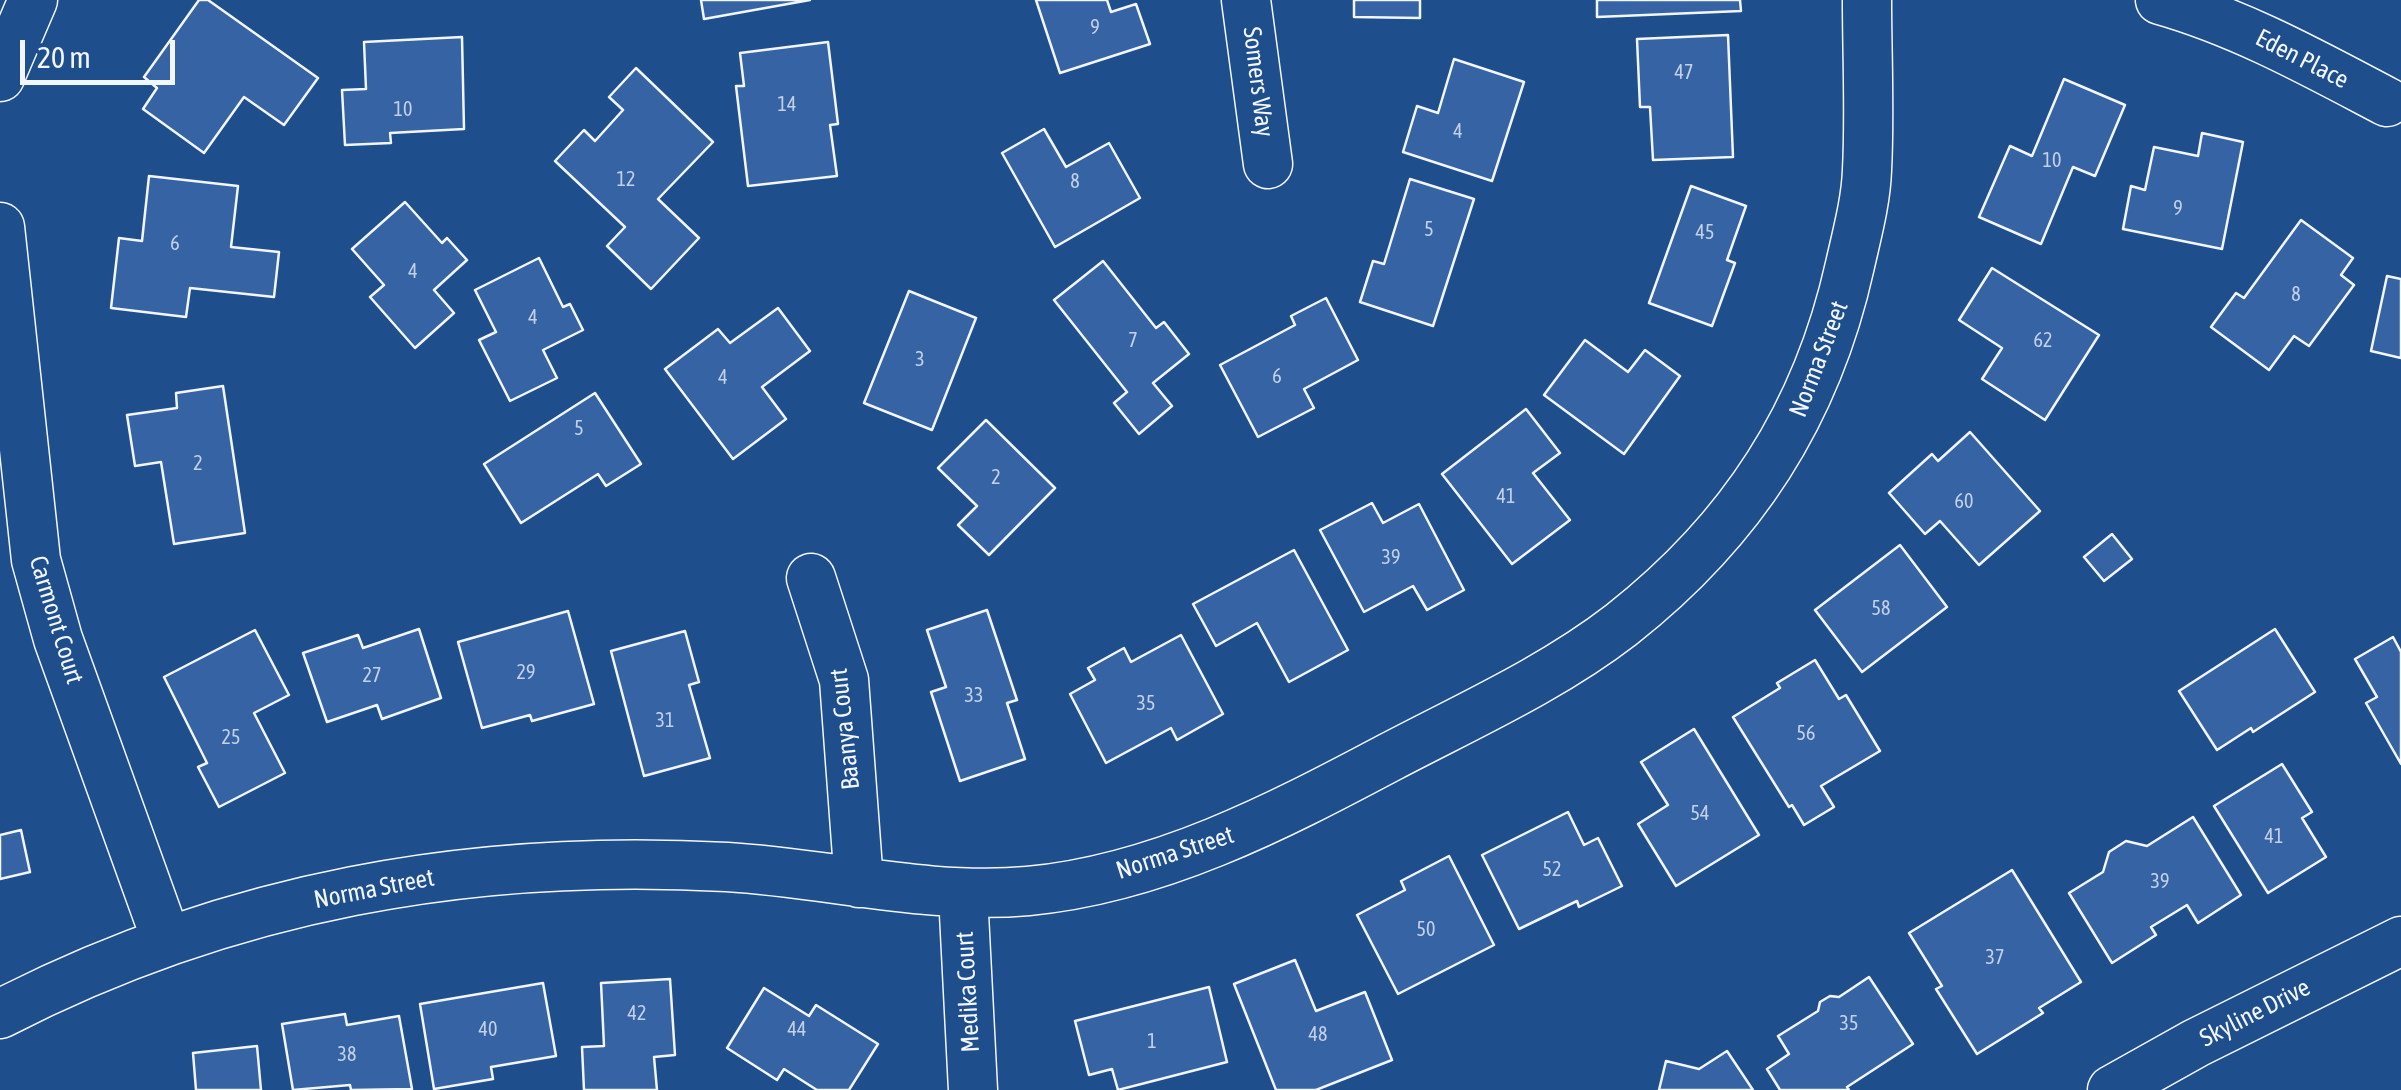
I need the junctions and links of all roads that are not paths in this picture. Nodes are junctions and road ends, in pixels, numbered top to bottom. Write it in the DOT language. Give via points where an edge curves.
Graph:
graph roads {
  1 [pos="33,0"];
  2 [pos="1246,0"];
  3 [pos="1867,0"];
  4 [pos="2160,0"];
  5 [pos="0,77"];
  6 [pos="2387,102"];
  7 [pos="1268,164"];
  8 [pos="0,227"];
  9 [pos="812,578"];
  10 [pos="858,883"];
  11 [pos="964,894"];
  12 [pos="166,940"];
  13 [pos="2401,941"];
  14 [pos="0,1014"];
  15 [pos="973,1090"];
  16 [pos="2112,1090"];
  1 -- 5 [label="street"];
  2 -- 7 [label="street, Somers Way"];
  3 -- 11 [label="street, Norma Street" via="1868,175 1839,314 1818,376 1785,444 1744,503 1666,587 1556,670 1261,823 1120,874 1036,890"];
  4 -- 6 [label="street, Eden Place" via="2246,30"];
  8 -- 12 [label="street, Carmont Court" via="36,560"];
  9 -- 10 [label="street, Baanya Court" via="844,680"];
  10 -- 11 [label="street, Norma Street"];
  10 -- 12 [label="street, Norma Street" via="651,864 494,868 258,912"];
  11 -- 15 [label="street, Medika Court"];
  12 -- 14 [label="street, Norma Street"];
  13 -- 16 [label="street, Skyline Drive"];
}
